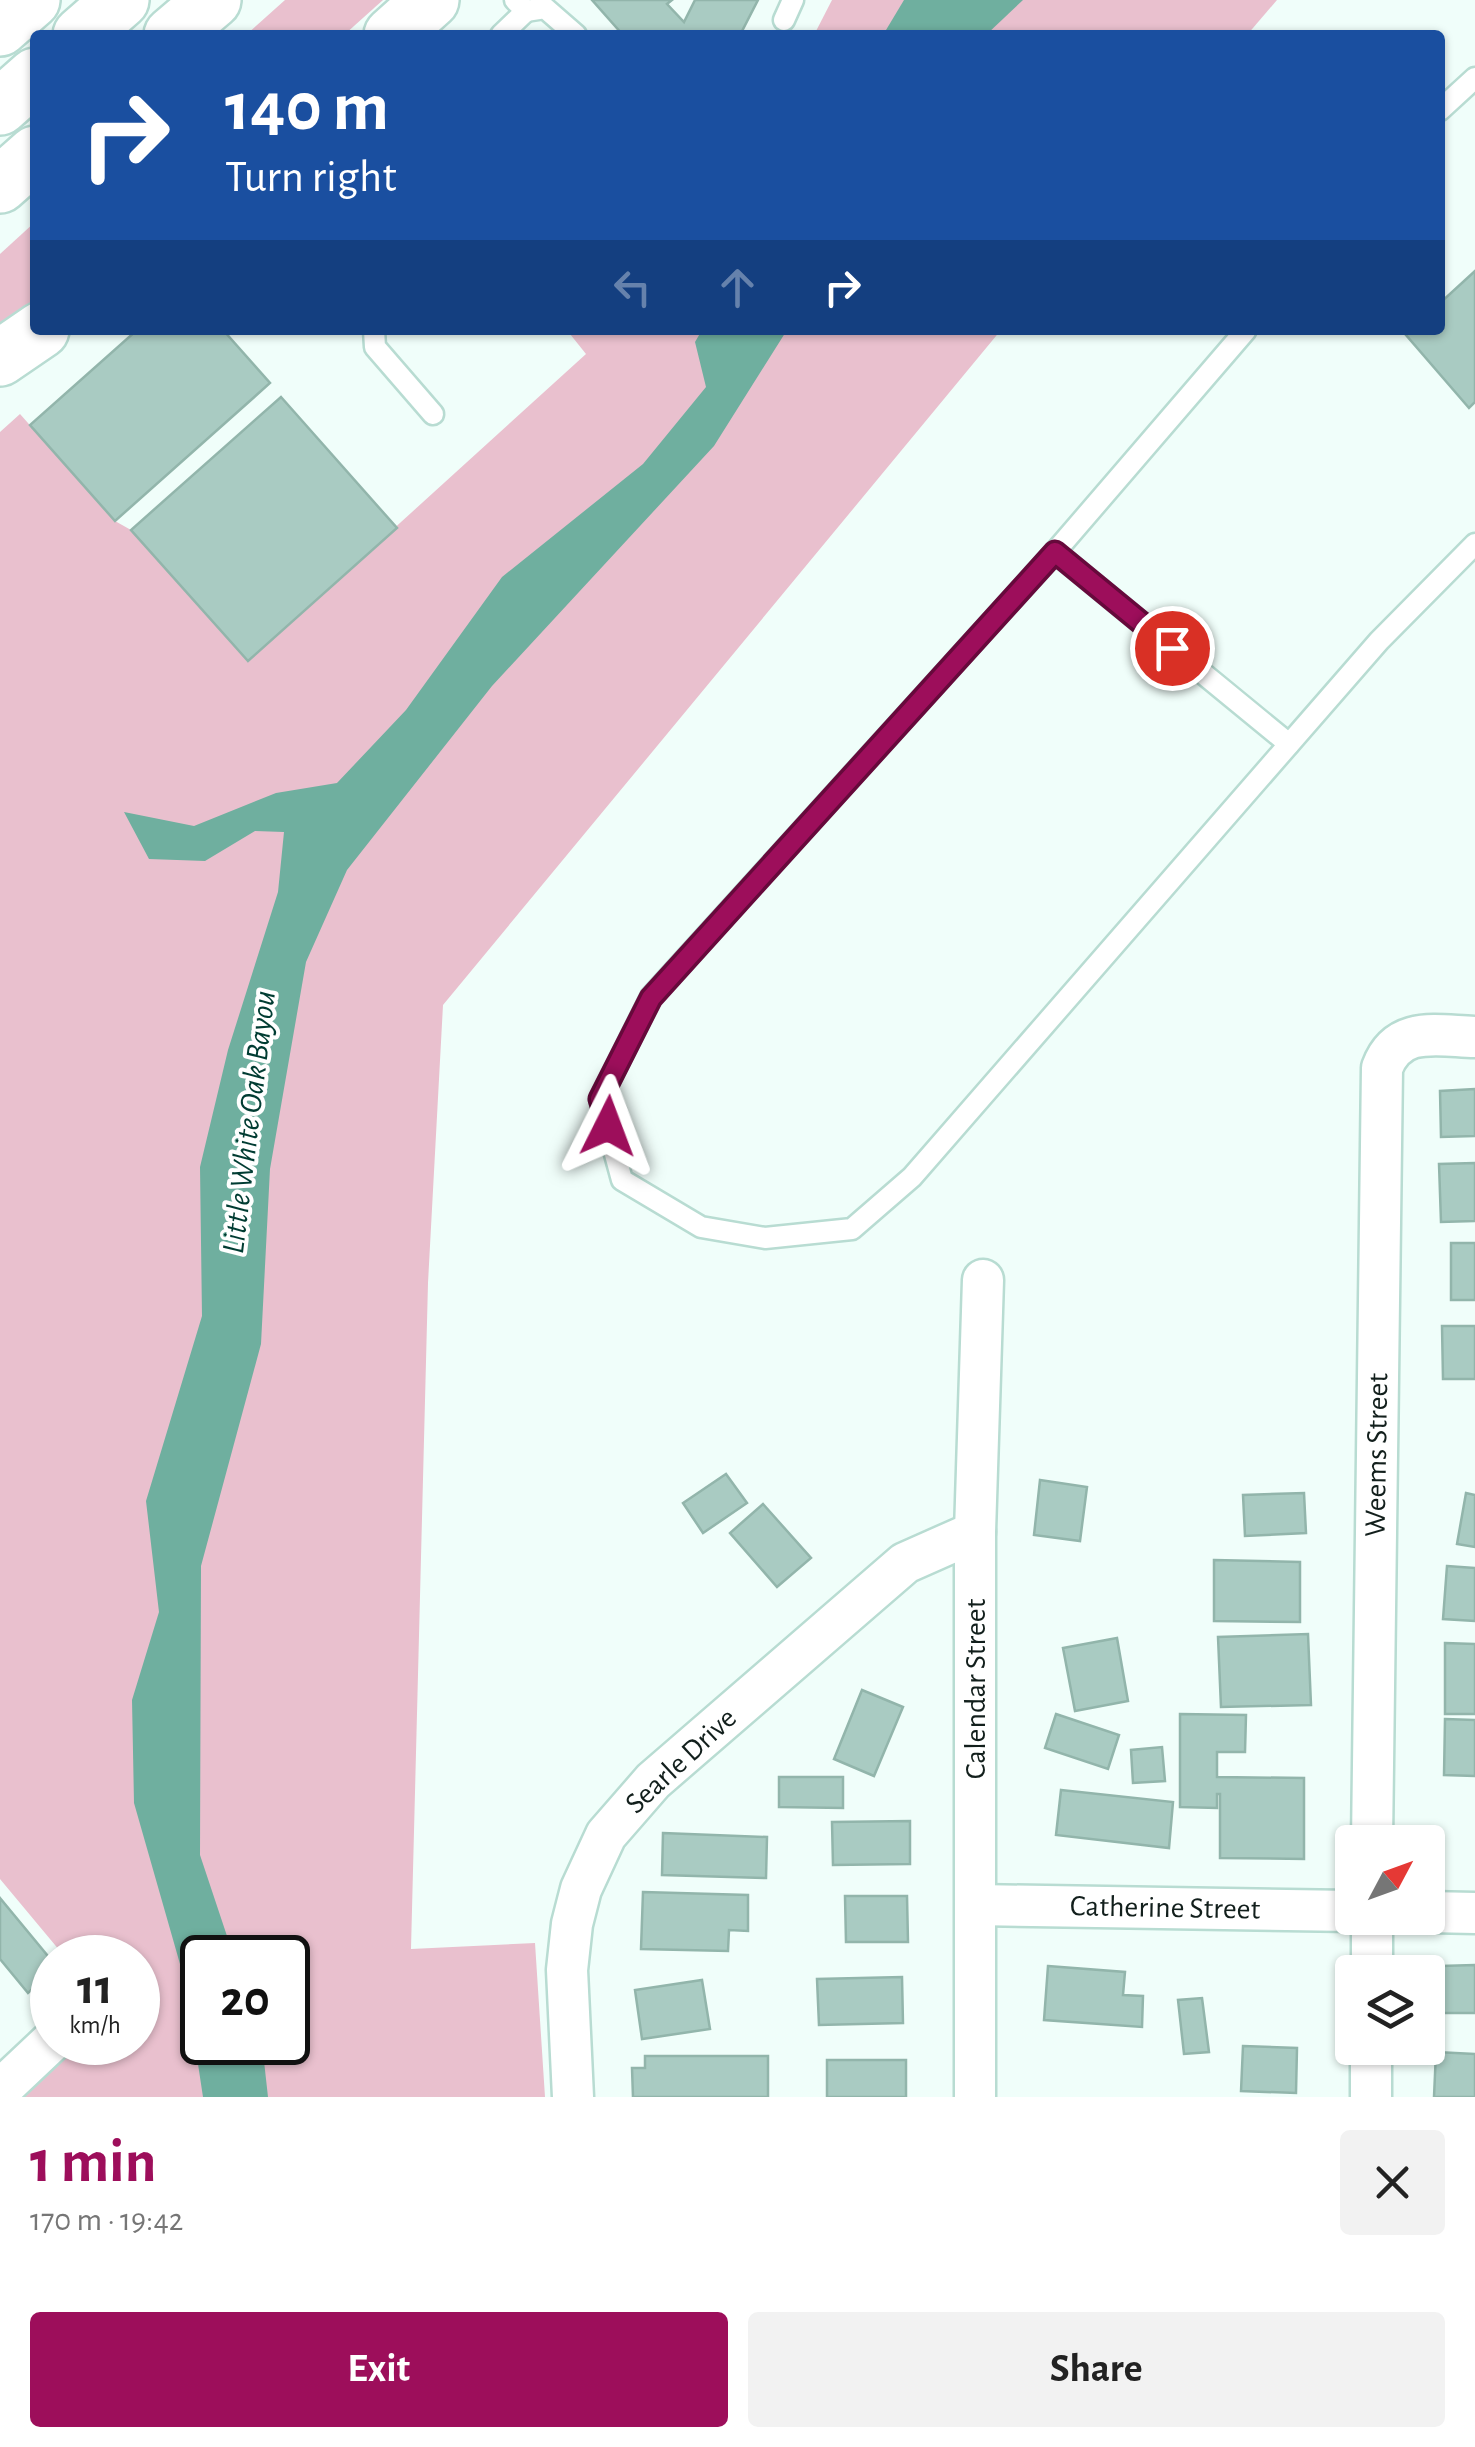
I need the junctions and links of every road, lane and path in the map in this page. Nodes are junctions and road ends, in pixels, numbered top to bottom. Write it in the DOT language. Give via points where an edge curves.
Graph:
graph roads {
  1 [pos="32,0"];
  2 [pos="121,0"];
  3 [pos="212,0"];
  4 [pos="430,0"];
  5 [pos="793,0"];
  6 [pos="521,6"];
  7 [pos="784,20"];
  8 [pos="0,28"];
  9 [pos="87,30"];
  10 [pos="178,30"];
  11 [pos="397,30"];
  12 [pos="504,30"];
  13 [pos="570,30"];
  14 [pos="30,80"];
  15 [pos="1471,89"];
  16 [pos="0,107"];
  17 [pos="1445,107"];
  18 [pos="30,158"];
  19 [pos="0,185"];
  20 [pos="34,335"];
  21 [pos="50,335"];
  22 [pos="374,335"];
  23 [pos="1242,335"];
  24 [pos="0,358"];
  25 [pos="0,380"];
  26 [pos="433,414"];
  27 [pos="1475,544"];
  28 [pos="1055,552"];
  29 [pos="1289,744"];
  30 [pos="1475,1038"];
  31 [pos="983,1280"];
  32 [pos="975,1532"];
  33 [pos="1372,1825"];
  34 [pos="977,1904"];
  35 [pos="1335,1911"];
  36 [pos="1445,1912"];
  37 [pos="1475,1913"];
  38 [pos="30,2062"];
  39 [pos="1372,2065"];
  40 [pos="0,2090"];
  41 [pos="573,2097"];
  42 [pos="974,2097"];
  43 [pos="1372,2097"];
  1 -- 8 [label="main road"];
  2 -- 9 [label="main road"];
  3 -- 10 [label="main road"];
  4 -- 11 [label="main road"];
  5 -- 7 [label="lane"];
  6 -- 12 [label="lane"];
  6 -- 13 [label="lane" via="545,8"];
  14 -- 16 [label="main road"];
  15 -- 17 [label="lane"];
  18 -- 19 [label="main road"];
  20 -- 24 [label="main road"];
  21 -- 25 [label="main road"];
  22 -- 26 [label="lane" via="375,347"];
  23 -- 28 [label="lane"];
  27 -- 29 [label="lane"];
  28 -- 29 [label="lane"];
  28 -- 29 [label="lane" via="651,998 600,1099 622,1180 701,1228 765,1238 852,1229 912,1178"];
  30 -- 33 [label="street, Weems Street" via="1396,1042 1382,1068"];
  31 -- 32 [label="street, Calendar Street"];
  32 -- 34 [label="street, Calendar Street"];
  32 -- 41 [label="street, Searle Drive" via="904,1563 652,1781 606,1834 572,1924 567,1970"];
  34 -- 35 [label="street, Catherine Street"];
  34 -- 42 [label="street, Calendar Street"];
  36 -- 37 [label="street"];
  38 -- 40 [label="street"];
  39 -- 43 [label="street"];
}
